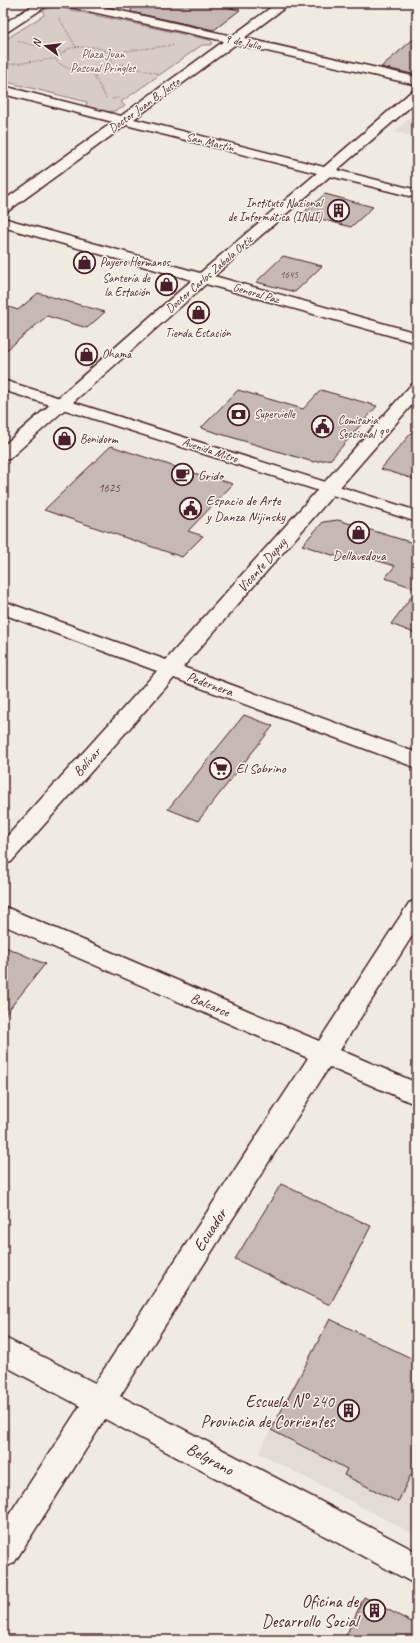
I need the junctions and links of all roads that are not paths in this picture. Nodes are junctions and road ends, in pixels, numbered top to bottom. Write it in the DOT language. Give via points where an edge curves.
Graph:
graph roads {
  1 [pos="45,3"];
  2 [pos="70,3"];
  3 [pos="285,3"];
  4 [pos="3,29"];
  5 [pos="234,40"];
  6 [pos="417,80"];
  7 [pos="3,90"];
  8 [pos="417,94"];
  9 [pos="124,120"];
  10 [pos="326,172"];
  11 [pos="417,194"];
  12 [pos="3,208"];
  13 [pos="3,222"];
  14 [pos="203,278"];
  15 [pos="417,338"];
  16 [pos="3,385"];
  17 [pos="417,389"];
  18 [pos="63,404"];
  19 [pos="3,454"];
  20 [pos="330,488"];
  21 [pos="417,517"];
  22 [pos="3,607"];
  23 [pos="171,669"];
  24 [pos="417,761"];
  25 [pos="3,856"];
  26 [pos="417,909"];
  27 [pos="3,915"];
  28 [pos="323,1054"];
  29 [pos="417,1094"];
  30 [pos="3,1350"];
  31 [pos="101,1401"];
  32 [pos="3,1552"];
  33 [pos="417,1569"];
  1 -- 4 [label="street"];
  2 -- 5 [label="street, 9 de Julio"];
  3 -- 5 [label="street, Doctor Juan B. Justo"];
  5 -- 6 [label="street, 9 de Julio"];
  5 -- 9 [label="street, Doctor Juan B. Justo"];
  7 -- 9 [label="street, San Martín"];
  8 -- 10 [label="street, Doctor Carlos Zabala Ortiz"];
  9 -- 10 [label="street, San Martín"];
  9 -- 12 [label="street, Doctor Juan B. Justo"];
  10 -- 11 [label="street, San Martín"];
  10 -- 14 [label="street, Doctor Carlos Zabala Ortiz"];
  13 -- 14 [label="street, General Paz"];
  14 -- 15 [label="street, General Paz"];
  14 -- 18 [label="street, Doctor Carlos Zabala Ortiz"];
  16 -- 18 [label="street, Avenida Mitre"];
  17 -- 20 [label="street, Vicente Dupuy"];
  18 -- 19 [label="street, Doctor Carlos Zabala Ortiz"];
  18 -- 20 [label="street, Avenida Mitre"];
  20 -- 21 [label="street, Avenida Mitre"];
  20 -- 23 [label="street, Vicente Dupuy"];
  22 -- 23 [label="street, Pedernera"];
  23 -- 24 [label="street, Pedernera"];
  23 -- 25 [label="street, Bolívar"];
  26 -- 28 [label="street, Ecuador"];
  27 -- 28 [label="street, Balcarce"];
  28 -- 29 [label="street, Balcarce"];
  28 -- 31 [label="street, Ecuador"];
  30 -- 31 [label="street, Belgrano"];
  31 -- 32 [label="street, Ecuador"];
  31 -- 33 [label="street, Belgrano"];
}
